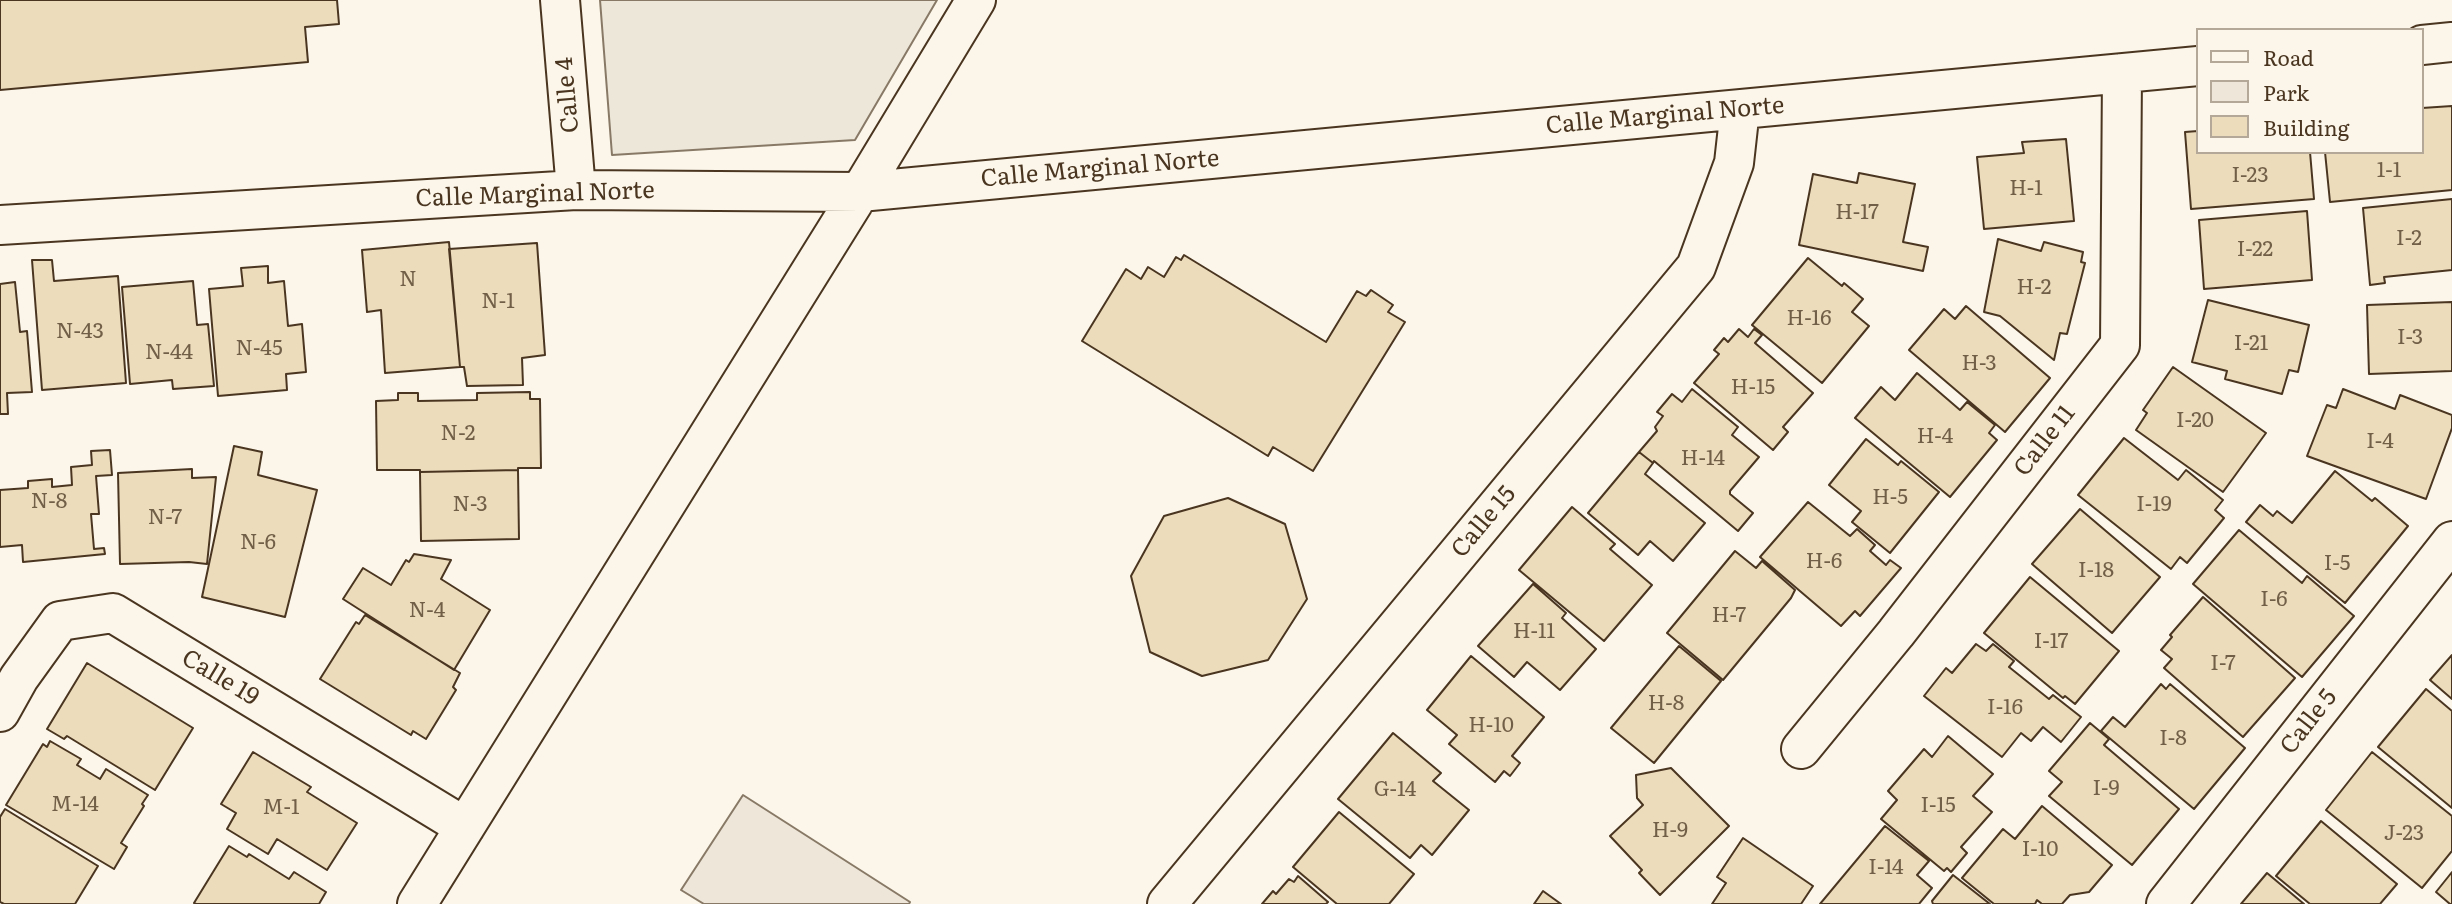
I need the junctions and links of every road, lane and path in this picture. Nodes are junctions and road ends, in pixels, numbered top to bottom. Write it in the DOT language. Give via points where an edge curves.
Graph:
graph roads {
  1 [pos="560,0"];
  2 [pos="976,0"];
  3 [pos="2452,42"];
  4 [pos="2424,45"];
  5 [pos="2196,66"];
  6 [pos="2122,73"];
  7 [pos="1740,109"];
  8 [pos="576,190"];
  9 [pos="860,192"];
  10 [pos="0,225"];
  11 [pos="2452,541"];
  12 [pos="0,712"];
  13 [pos="1801,749"];
  14 [pos="465,827"];
  15 [pos="417,904"];
  16 [pos="1167,904"];
  17 [pos="2166,904"];
  1 -- 8 [label="street, Calle 4"];
  2 -- 9 [label="street"];
  3 -- 4 [label="street"];
  5 -- 6 [label="street, Calle Marginal Norte"];
  6 -- 7 [label="street, Calle Marginal Norte"];
  6 -- 13 [label="street, Calle 11" via="2120,345"];
  7 -- 9 [label="street, Calle Marginal Norte"];
  7 -- 16 [label="street, Calle 15" via="1734,163 1696,267"];
  8 -- 9 [label="street, Calle Marginal Norte"];
  8 -- 10 [label="street, Calle Marginal Norte"];
  9 -- 14 [label="street"];
  11 -- 17 [label="street, Calle 5"];
  12 -- 14 [label="street, Calle 19" via="60,621 113,613"];
  14 -- 15 [label="street"];
}
